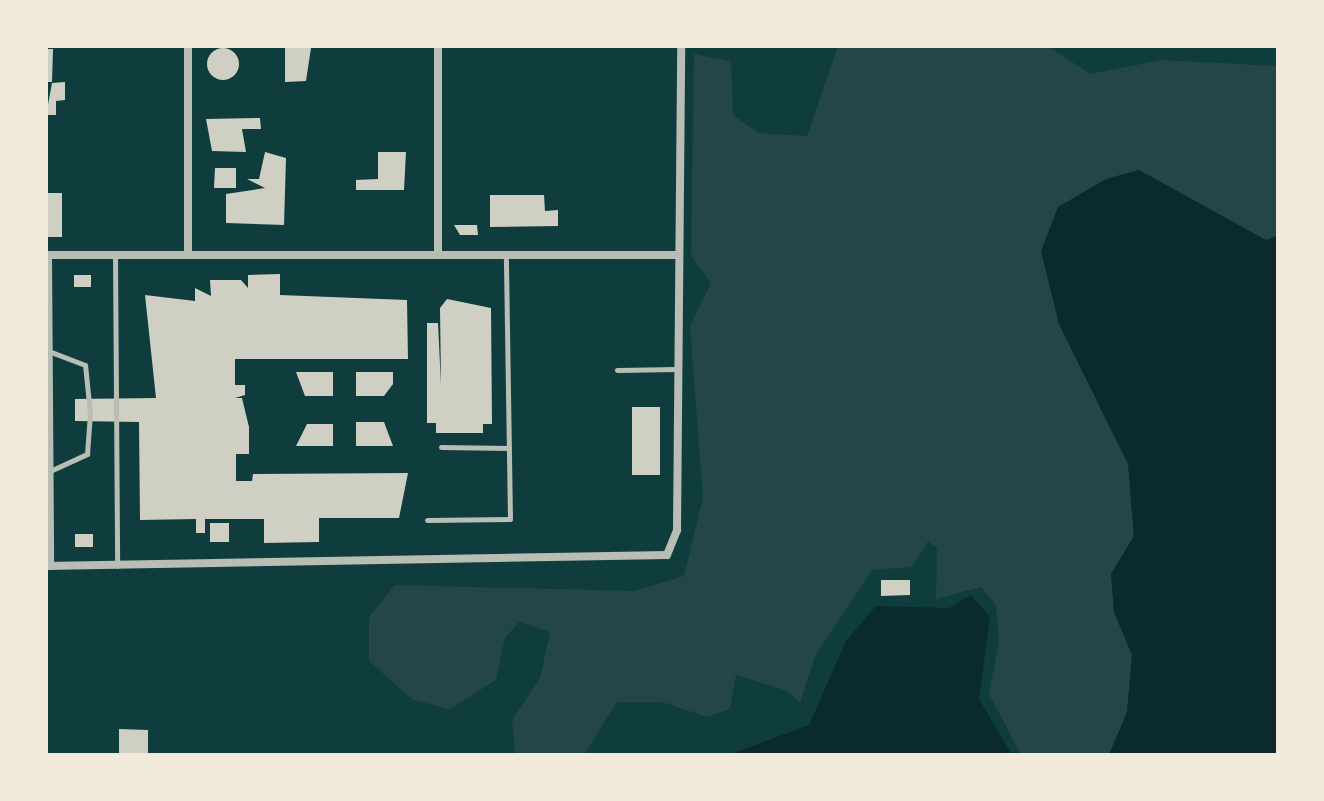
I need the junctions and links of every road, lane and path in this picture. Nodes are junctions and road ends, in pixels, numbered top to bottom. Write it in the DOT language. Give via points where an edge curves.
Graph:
graph roads {
  1 [pos="188,46"];
  2 [pos="438,46"];
  3 [pos="681,46"];
  4 [pos="438,251"];
  5 [pos="506,252"];
  6 [pos="47,255"];
  7 [pos="115,255"];
  8 [pos="188,255"];
  9 [pos="678,255"];
  10 [pos="51,352"];
  11 [pos="678,369"];
  12 [pos="617,370"];
  13 [pos="48,412"];
  14 [pos="441,447"];
  15 [pos="509,448"];
  16 [pos="50,471"];
  17 [pos="427,520"];
  18 [pos="48,566"];
  19 [pos="117,567"];
  1 -- 8 [label="street"];
  2 -- 4 [label="street"];
  3 -- 9 [label="street"];
  4 -- 5 [label="street"];
  4 -- 8 [label="street"];
  5 -- 9 [label="street"];
  5 -- 15 [label="lane"];
  6 -- 7 [label="street"];
  6 -- 10 [label="street"];
  7 -- 8 [label="street"];
  7 -- 19 [label="lane"];
  9 -- 11 [label="street"];
  10 -- 13 [label="street"];
  10 -- 16 [label="lane" via="72,354 85,365 90,413 87,454"];
  11 -- 12 [label="lane"];
  11 -- 19 [label="street" via="677,537 660,559"];
  13 -- 16 [label="street"];
  14 -- 15 [label="lane"];
  15 -- 17 [label="lane" via="510,519"];
  16 -- 18 [label="street"];
  18 -- 19 [label="street"];
}
